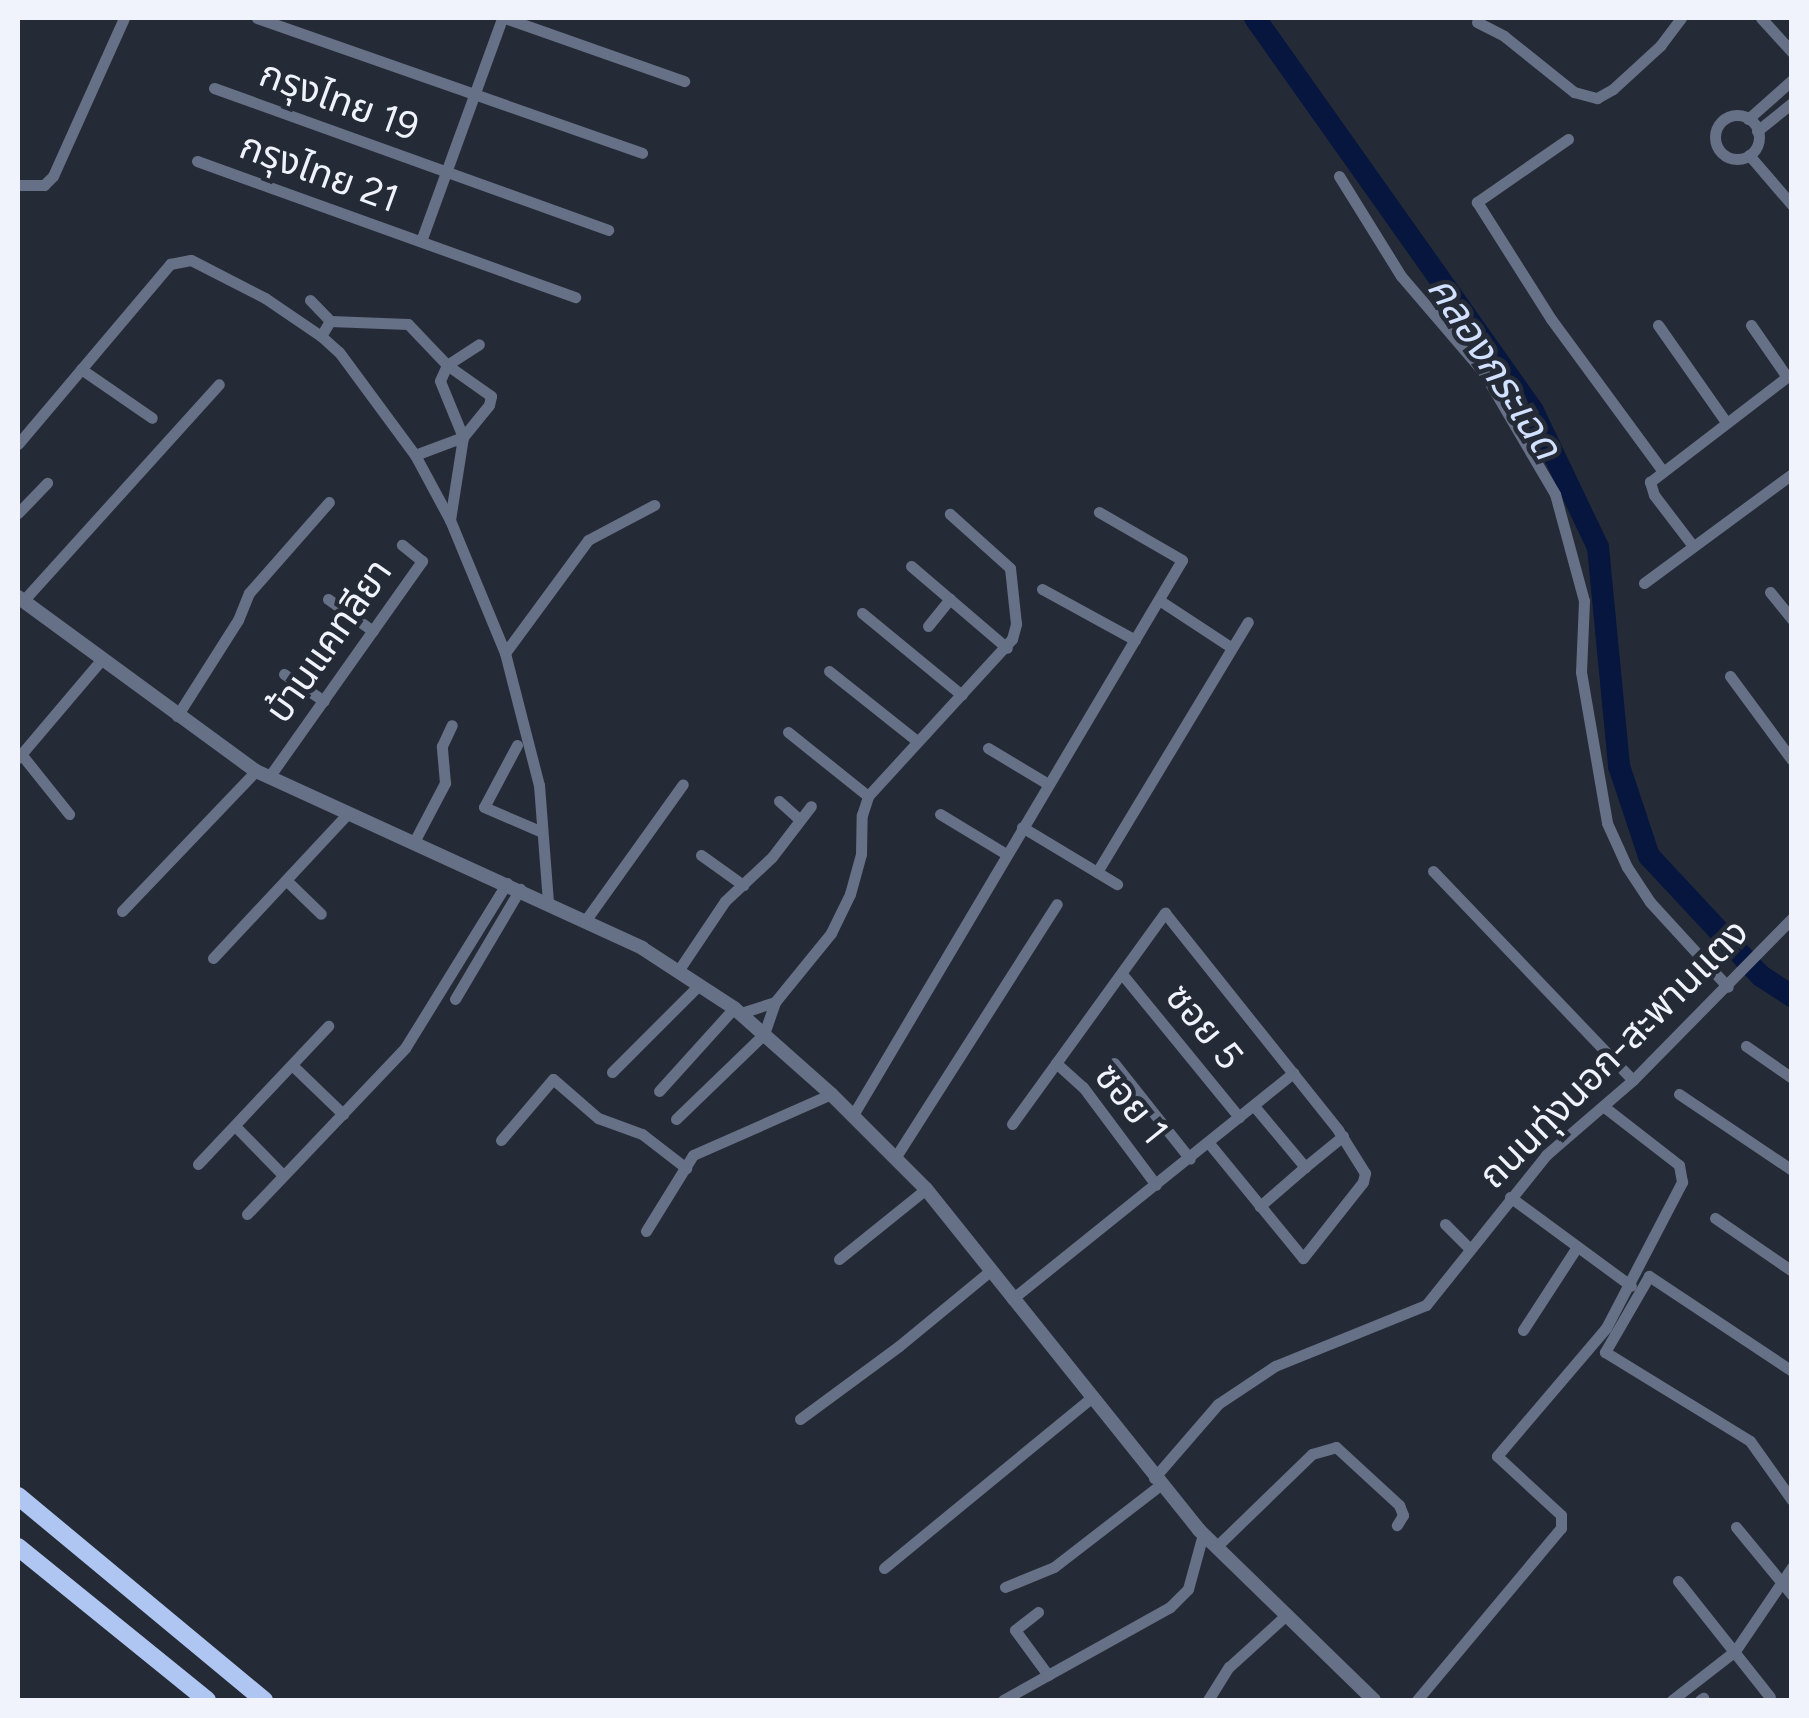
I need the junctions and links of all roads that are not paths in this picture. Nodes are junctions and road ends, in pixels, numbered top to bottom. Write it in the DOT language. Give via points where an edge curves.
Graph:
graph roads {
  1 [pos="124,18"];
  2 [pos="257,18"];
  3 [pos="504,18"];
  4 [pos="1681,18"];
  5 [pos="1761,18"];
  6 [pos="1477,22"];
  7 [pos="1792,52"];
  8 [pos="1792,80"];
  9 [pos="684,81"];
  10 [pos="214,88"];
  11 [pos="475,93"];
  12 [pos="1792,103"];
  13 [pos="1748,118"];
  14 [pos="1758,131"];
  15 [pos="1568,138"];
  16 [pos="642,153"];
  17 [pos="1750,155"];
  18 [pos="197,161"];
  19 [pos="445,170"];
  20 [pos="1338,176"];
  21 [pos="18,185"];
  22 [pos="1792,205"];
  23 [pos="608,230"];
  24 [pos="421,242"];
  25 [pos="576,297"];
  26 [pos="310,300"];
  27 [pos="330,321"];
  28 [pos="1658,324"];
  29 [pos="1752,325"];
  30 [pos="321,336"];
  31 [pos="478,344"];
  32 [pos="447,364"];
  33 [pos="81,369"];
  34 [pos="1789,375"];
  35 [pos="218,384"];
  36 [pos="152,418"];
  37 [pos="1726,422"];
  38 [pos="463,437"];
  39 [pos="18,444"];
  40 [pos="415,455"];
  41 [pos="1662,470"];
  42 [pos="1792,474"];
  43 [pos="47,484"];
  44 [pos="329,502"];
  45 [pos="654,505"];
  46 [pos="18,512"];
  47 [pos="1099,512"];
  48 [pos="950,514"];
  49 [pos="450,520"];
  50 [pos="402,545"];
  51 [pos="1693,546"];
  52 [pos="911,566"];
  53 [pos="1644,583"];
  54 [pos="1042,589"];
  55 [pos="1770,592"];
  56 [pos="328,598"];
  57 [pos="20,599"];
  58 [pos="950,599"];
  59 [pos="1159,600"];
  60 [pos="862,612"];
  61 [pos="1792,619"];
  62 [pos="1248,622"];
  63 [pos="928,626"];
  64 [pos="373,631"];
  65 [pos="1135,640"];
  66 [pos="1007,648"];
  67 [pos="1232,648"];
  68 [pos="506,653"];
  69 [pos="102,659"];
  70 [pos="829,671"];
  71 [pos="284,674"];
  72 [pos="1730,676"];
  73 [pos="962,696"];
  74 [pos="324,701"];
  75 [pos="177,716"];
  76 [pos="452,725"];
  77 [pos="788,732"];
  78 [pos="916,741"];
  79 [pos="518,745"];
  80 [pos="988,748"];
  81 [pos="19,756"];
  82 [pos="1792,760"];
  83 [pos="262,774"];
  84 [pos="683,784"];
  85 [pos="1048,784"];
  86 [pos="868,796"];
  87 [pos="779,801"];
  88 [pos="811,806"];
  89 [pos="348,813"];
  90 [pos="68,814"];
  91 [pos="940,814"];
  92 [pos="800,820"];
  93 [pos="1022,827"];
  94 [pos="542,832"];
  95 [pos="414,842"];
  96 [pos="1006,854"];
  97 [pos="702,855"];
  98 [pos="1433,871"];
  99 [pos="1097,872"];
  100 [pos="287,881"];
  101 [pos="743,884"];
  102 [pos="1117,884"];
  103 [pos="513,886"];
  104 [pos="548,902"];
  105 [pos="1057,904"];
  106 [pos="122,911"];
  107 [pos="320,914"];
  108 [pos="1792,918"];
  109 [pos="586,921"];
  110 [pos="213,958"];
  111 [pos="678,970"];
  112 [pos="1122,974"];
  113 [pos="1732,983"];
  114 [pos="700,984"];
  115 [pos="455,999"];
  116 [pos="775,1002"];
  117 [pos="737,1011"];
  118 [pos="328,1026"];
  119 [pos="764,1034"];
  120 [pos="1746,1046"];
  121 [pos="1056,1063"];
  122 [pos="1114,1063"];
  123 [pos="292,1065"];
  124 [pos="612,1072"];
  125 [pos="1293,1073"];
  126 [pos="1792,1078"];
  127 [pos="1633,1080"];
  128 [pos="658,1092"];
  129 [pos="832,1094"];
  130 [pos="1679,1094"];
  131 [pos="1254,1106"];
  132 [pos="1603,1106"];
  133 [pos="343,1114"];
  134 [pos="852,1115"];
  135 [pos="1239,1117"];
  136 [pos="676,1119"];
  137 [pos="1012,1124"];
  138 [pos="234,1126"];
  139 [pos="1343,1136"];
  140 [pos="502,1140"];
  141 [pos="1209,1144"];
  142 [pos="894,1158"];
  143 [pos="1190,1159"];
  144 [pos="198,1164"];
  145 [pos="1305,1167"];
  146 [pos="686,1168"];
  147 [pos="1792,1170"];
  148 [pos="283,1175"];
  149 [pos="1156,1185"];
  150 [pos="926,1188"];
  151 [pos="1510,1197"];
  152 [pos="1260,1206"];
  153 [pos="247,1214"];
  154 [pos="1715,1218"];
  155 [pos="1445,1224"];
  156 [pos="646,1231"];
  157 [pos="1468,1248"];
  158 [pos="1577,1248"];
  159 [pos="839,1259"];
  160 [pos="990,1271"];
  161 [pos="1792,1271"];
  162 [pos="1631,1286"];
  163 [pos="1012,1299"];
  164 [pos="1523,1330"];
  165 [pos="1792,1371"];
  166 [pos="1090,1399"];
  167 [pos="800,1419"];
  168 [pos="1157,1481"];
  169 [pos="18,1496"];
  170 [pos="1792,1500"];
  171 [pos="1398,1525"];
  172 [pos="1736,1527"];
  173 [pos="1203,1534"];
  174 [pos="1216,1546"];
  175 [pos="18,1548"];
  176 [pos="1792,1567"];
  177 [pos="884,1568"];
  178 [pos="1678,1581"];
  179 [pos="1782,1583"];
  180 [pos="1004,1588"];
  181 [pos="1792,1595"];
  182 [pos="1038,1612"];
  183 [pos="1285,1616"];
  184 [pos="1735,1651"];
  185 [pos="1048,1674"];
  186 [pos="1770,1697"];
  187 [pos="207,1700"];
  188 [pos="264,1700"];
  189 [pos="1003,1700"];
  190 [pos="1208,1700"];
  191 [pos="1374,1700"];
  192 [pos="1416,1700"];
  193 [pos="1672,1700"];
  1 -- 21 [label="street" via="53,176 44,185"];
  2 -- 11 [label="street"];
  3 -- 9 [label="street"];
  3 -- 11 [label="street"];
  4 -- 6 [label="street" via="1660,46 1598,98 1574,92"];
  5 -- 7 [label="street"];
  8 -- 13 [label="street"];
  10 -- 19 [label="street, กรุงไทย 19"];
  11 -- 16 [label="street"];
  11 -- 19 [label="street"];
  12 -- 14 [label="street"];
  13 -- 14 [label="street"];
  13 -- 17 [label="street" via="1722,121 1715,141 1729,158"];
  14 -- 17 [label="street"];
  15 -- 41 [label="street" via="1477,202"];
  17 -- 22 [label="street"];
  18 -- 24 [label="street, กรุงไทย 21"];
  19 -- 23 [label="street, กรุงไทย 19"];
  19 -- 24 [label="street"];
  20 -- 113 [label="street" via="1401,276 1484,373 1555,494 1584,601 1581,672 1607,822 1650,902"];
  24 -- 25 [label="street, กรุงไทย 21"];
  26 -- 27 [label="street"];
  27 -- 30 [label="street"];
  27 -- 32 [label="street" via="408,324"];
  28 -- 37 [label="street"];
  29 -- 34 [label="street"];
  30 -- 33 [label="street" via="191,260 170,264"];
  30 -- 40 [label="street"];
  31 -- 32 [label="street"];
  32 -- 38 [label="street" via="440,381"];
  32 -- 38 [label="street" via="492,396"];
  33 -- 36 [label="street"];
  33 -- 39 [label="street"];
  34 -- 37 [label="street"];
  35 -- 57 [label="street"];
  37 -- 41 [label="street"];
  38 -- 40 [label="street"];
  38 -- 49 [label="street"];
  40 -- 49 [label="street"];
  41 -- 51 [label="street" via="1650,482 1652,490"];
  42 -- 51 [label="street"];
  43 -- 46 [label="street"];
  44 -- 75 [label="street" via="249,593"];
  45 -- 68 [label="street" via="588,540"];
  47 -- 59 [label="street" via="1182,560"];
  48 -- 66 [label="street" via="1010,568 1016,624"];
  49 -- 68 [label="street"];
  50 -- 64 [label="street, บ้านแคทลียา" via="422,561"];
  51 -- 53 [label="street"];
  52 -- 58 [label="street"];
  54 -- 65 [label="street"];
  55 -- 61 [label="street"];
  56 -- 64 [label="street"];
  57 -- 69 [label="street"];
  58 -- 63 [label="street"];
  58 -- 66 [label="street"];
  59 -- 65 [label="street"];
  59 -- 67 [label="street"];
  60 -- 73 [label="street"];
  62 -- 67 [label="street"];
  64 -- 74 [label="street, บ้านแคทลียา"];
  65 -- 85 [label="street"];
  66 -- 73 [label="street"];
  67 -- 99 [label="street"];
  68 -- 94 [label="street" via="530,739"];
  69 -- 75 [label="street"];
  69 -- 81 [label="street"];
  70 -- 78 [label="street"];
  71 -- 74 [label="street"];
  72 -- 82 [label="street"];
  73 -- 78 [label="street"];
  74 -- 83 [label="street, บ้านแคทลียา"];
  75 -- 83 [label="street"];
  76 -- 95 [label="street" via="442,746 445,783"];
  77 -- 86 [label="street"];
  78 -- 86 [label="street"];
  79 -- 94 [label="street" via="484,808"];
  80 -- 85 [label="street"];
  81 -- 90 [label="street"];
  83 -- 89 [label="street"];
  83 -- 106 [label="street, บ้านแคทลียา"];
  84 -- 109 [label="street"];
  85 -- 93 [label="street"];
  86 -- 116 [label="street" via="850,894 816,955"];
  87 -- 92 [label="street"];
  88 -- 92 [label="street"];
  89 -- 95 [label="street"];
  89 -- 100 [label="street"];
  91 -- 96 [label="street"];
  92 -- 101 [label="street"];
  93 -- 96 [label="street"];
  93 -- 99 [label="street"];
  94 -- 104 [label="street"];
  95 -- 103 [label="street"];
  96 -- 134 [label="street"];
  97 -- 101 [label="street"];
  98 -- 127 [label="street"];
  99 -- 102 [label="street"];
  100 -- 107 [label="street"];
  100 -- 110 [label="street"];
  101 -- 111 [label="street"];
  103 -- 104 [label="street"];
  103 -- 115 [label="street"];
  103 -- 133 [label="street" via="405,1048"];
  104 -- 109 [label="street"];
  105 -- 142 [label="street"];
  108 -- 113 [label="street, ถนนทุ่งนอก-สะพานแตง"];
  109 -- 111 [label="street"];
  111 -- 114 [label="street"];
  112 -- 121 [label="street"];
  112 -- 125 [label="street" via="1165,914"];
  112 -- 135 [label="street, ซอย 5"];
  113 -- 127 [label="street, ถนนทุ่งนอก-สะพานแตง"];
  114 -- 117 [label="street"];
  114 -- 124 [label="street"];
  116 -- 117 [label="street"];
  116 -- 119 [label="street"];
  117 -- 119 [label="street"];
  117 -- 128 [label="street"];
  118 -- 123 [label="street"];
  119 -- 129 [label="street"];
  119 -- 136 [label="street"];
  120 -- 126 [label="street"];
  121 -- 137 [label="street"];
  121 -- 149 [label="street, ซอย 1" via="1083,1087"];
  122 -- 143 [label="street"];
  123 -- 133 [label="street"];
  123 -- 138 [label="street"];
  125 -- 131 [label="street"];
  125 -- 139 [label="street"];
  127 -- 132 [label="street, ถนนทุ่งนอก-สะพานแตง"];
  129 -- 134 [label="street"];
  129 -- 146 [label="street" via="703,1150"];
  130 -- 147 [label="street"];
  131 -- 135 [label="street"];
  131 -- 145 [label="street"];
  132 -- 151 [label="street, ถนนทุ่งนอก-สะพานแตง"];
  132 -- 162 [label="street" via="1679,1165 1684,1176"];
  133 -- 148 [label="street"];
  134 -- 142 [label="street"];
  135 -- 141 [label="street"];
  138 -- 144 [label="street"];
  138 -- 148 [label="street"];
  139 -- 145 [label="street"];
  139 -- 152 [label="street" via="1363,1182 1302,1258"];
  140 -- 146 [label="street" via="554,1078 598,1118 642,1134"];
  141 -- 143 [label="street"];
  141 -- 152 [label="street"];
  142 -- 150 [label="street"];
  143 -- 149 [label="street"];
  145 -- 152 [label="street"];
  146 -- 156 [label="street"];
  148 -- 153 [label="street"];
  149 -- 163 [label="street"];
  150 -- 159 [label="street"];
  150 -- 160 [label="street"];
  151 -- 157 [label="street, ถนนทุ่งนอก-สะพานแตง"];
  151 -- 158 [label="street"];
  154 -- 161 [label="street"];
  155 -- 157 [label="street"];
  157 -- 168 [label="street, ถนนทุ่งนอก-สะพานแตง" via="1426,1305 1275,1366 1218,1404"];
  158 -- 162 [label="street"];
  158 -- 164 [label="street"];
  160 -- 163 [label="street"];
  160 -- 167 [label="street"];
  162 -- 192 [label="street" via="1589,1351 1496,1456 1561,1515 1561,1528"];
  163 -- 166 [label="street"];
  165 -- 170 [label="street" via="1650,1276 1605,1352 1750,1441"];
  166 -- 168 [label="street"];
  166 -- 177 [label="street"];
  168 -- 173 [label="street"];
  168 -- 180 [label="street, ถนนทุ่งนอก-สะพานแตง" via="1054,1567"];
  169 -- 188 [label="highway"];
  171 -- 174 [label="street" via="1398,1505 1336,1447 1312,1454"];
  172 -- 179 [label="street"];
  173 -- 174 [label="street"];
  173 -- 185 [label="street" via="1181,1597"];
  174 -- 183 [label="street"];
  175 -- 187 [label="highway"];
  176 -- 179 [label="street"];
  178 -- 184 [label="street"];
  179 -- 181 [label="street"];
  179 -- 184 [label="street"];
  182 -- 185 [label="street" via="1014,1630"];
  183 -- 190 [label="street" via="1229,1667"];
  183 -- 191 [label="street"];
  184 -- 186 [label="street"];
  184 -- 193 [label="street"];
  185 -- 189 [label="street"];
}
